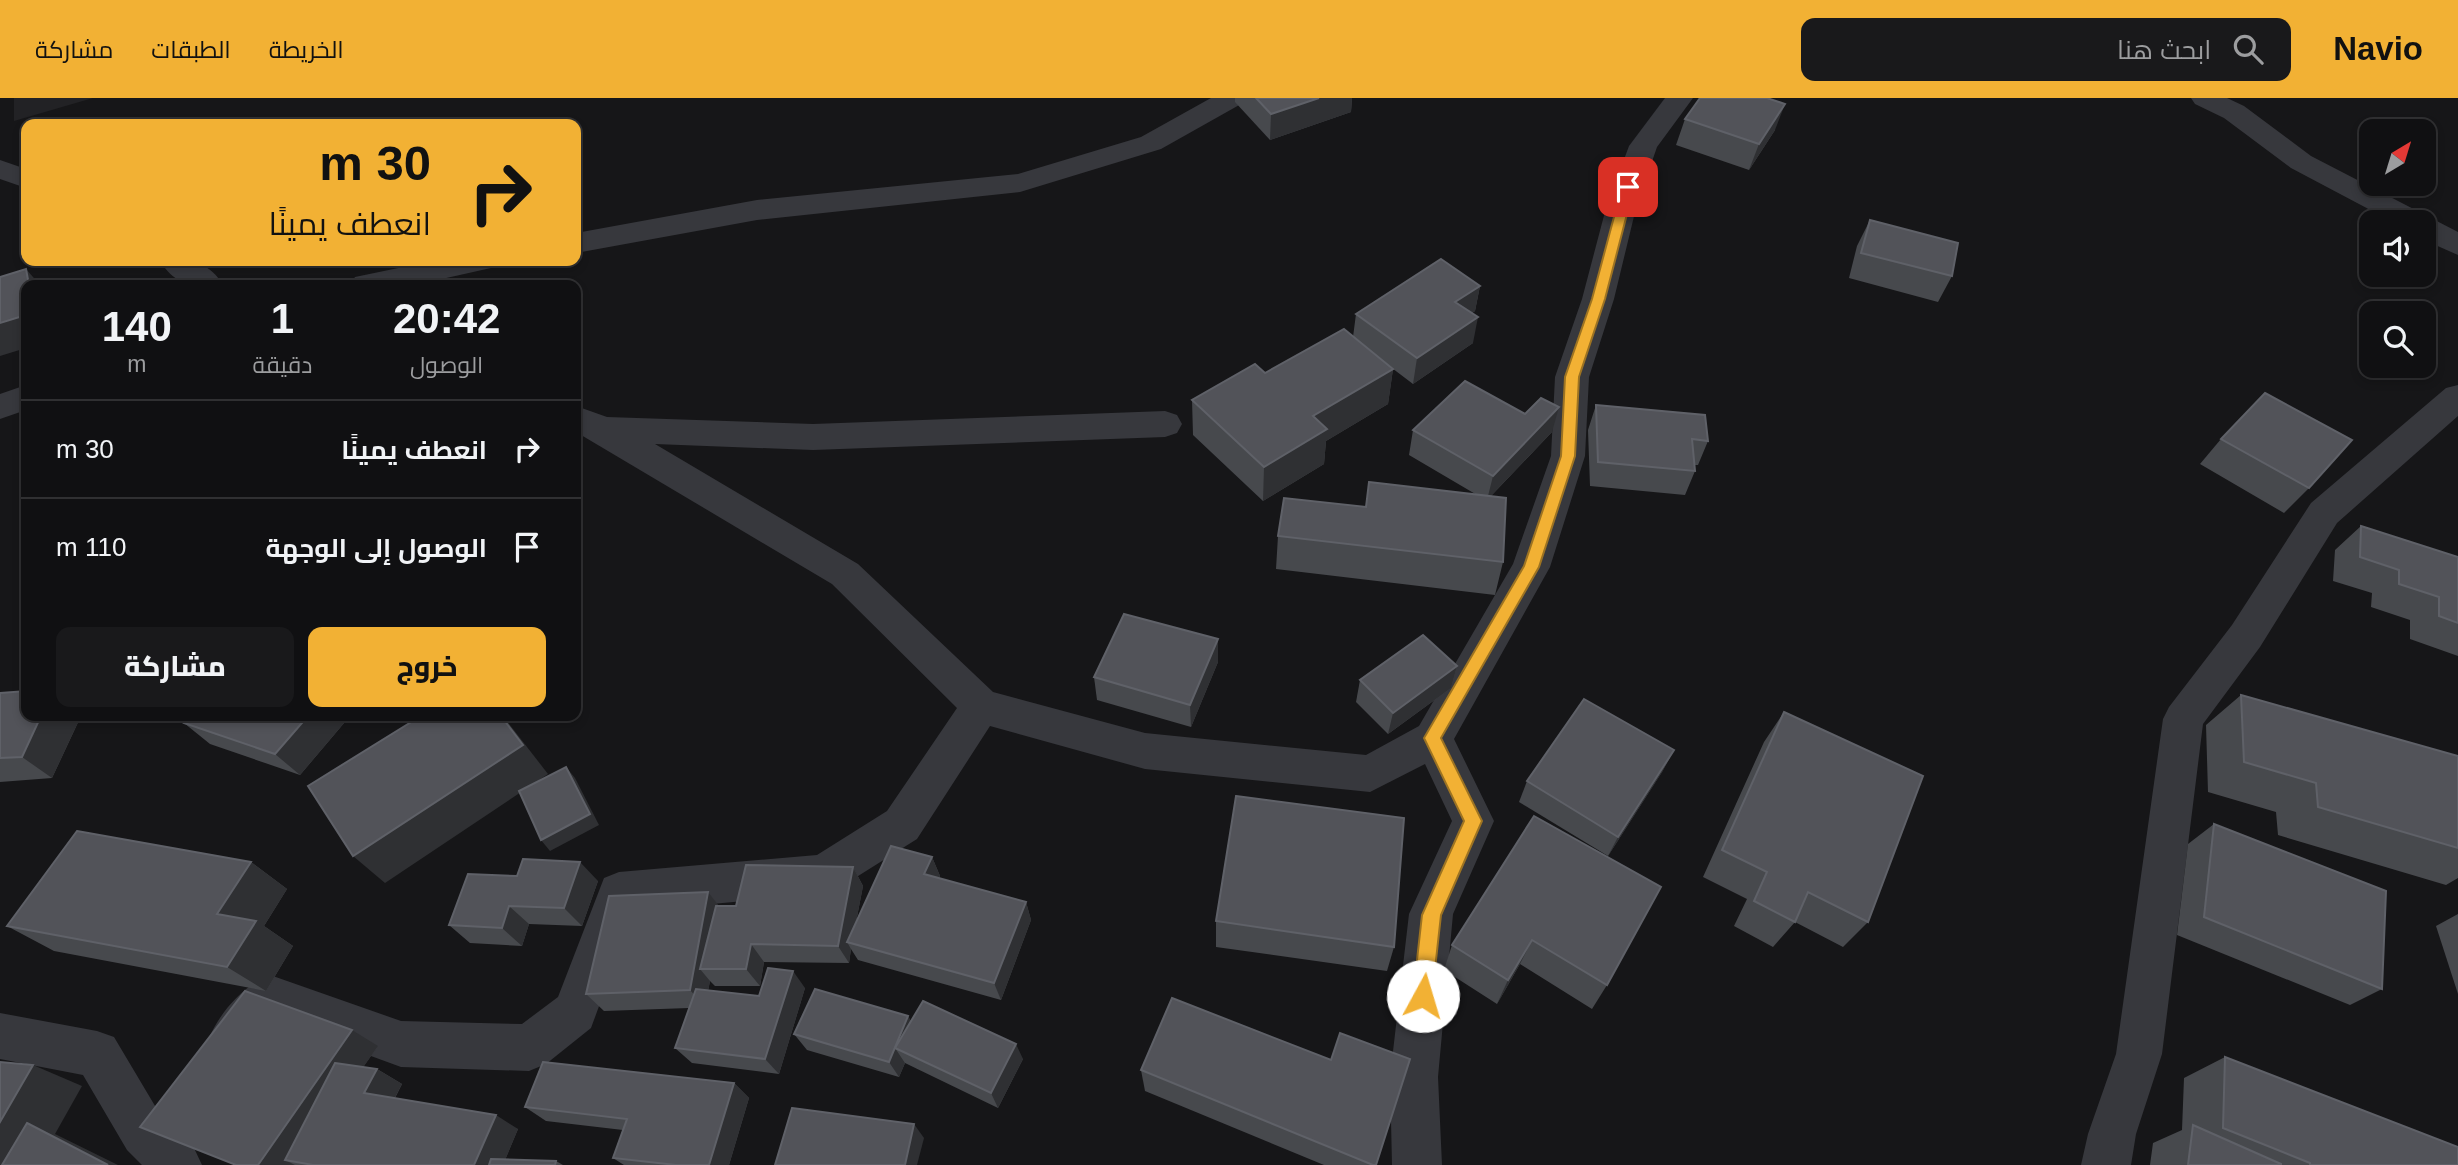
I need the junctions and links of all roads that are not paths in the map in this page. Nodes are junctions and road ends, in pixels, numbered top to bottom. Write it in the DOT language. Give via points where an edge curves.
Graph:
graph roads {
  1 [pos="1231,98"];
  2 [pos="1679,98"];
  3 [pos="2205,98"];
  4 [pos="0,169"];
  5 [pos="21,177"];
  6 [pos="2393,210"];
  7 [pos="2436,233"];
  8 [pos="581,242"];
  9 [pos="2458,245"];
  10 [pos="182,266"];
  11 [pos="456,266"];
  12 [pos="201,280"];
  13 [pos="390,280"];
  14 [pos="2458,397"];
  15 [pos="21,399"];
  16 [pos="0,408"];
  17 [pos="589,424"];
  18 [pos="1165,425"];
  19 [pos="981,706"];
  20 [pos="1433,738"];
  21 [pos="0,1036"];
  22 [pos="207,1065"];
  23 [pos="177,1165"];
  24 [pos="1418,1165"];
  25 [pos="2106,1165"];
  1 -- 8 [label="street" via="1151,143 1020,183 757,210"];
  2 -- 20 [label="street" via="1643,146 1620,208 1598,299 1572,377 1568,456 1531,567"];
  3 -- 6 [label="street" via="2234,112 2301,162"];
  4 -- 5 [label="street"];
  7 -- 9 [label="street"];
  10 -- 12 [label="street"];
  11 -- 13 [label="street"];
  14 -- 25 [label="street" via="2324,513 2246,636 2183,719 2139,1054"];
  15 -- 16 [label="street"];
  17 -- 18 [label="street" via="813,437"];
  17 -- 19 [label="street" via="845,574"];
  19 -- 20 [label="street" via="1145,751 1370,774"];
  19 -- 22 [label="street" via="902,825 824,874 620,892 575,1012 529,1048 401,1044 270,997"];
  20 -- 24 [label="street" via="1473,821 1432,915 1414,1077"];
  21 -- 23 [label="street" via="97,1054 157,1118"];
}
